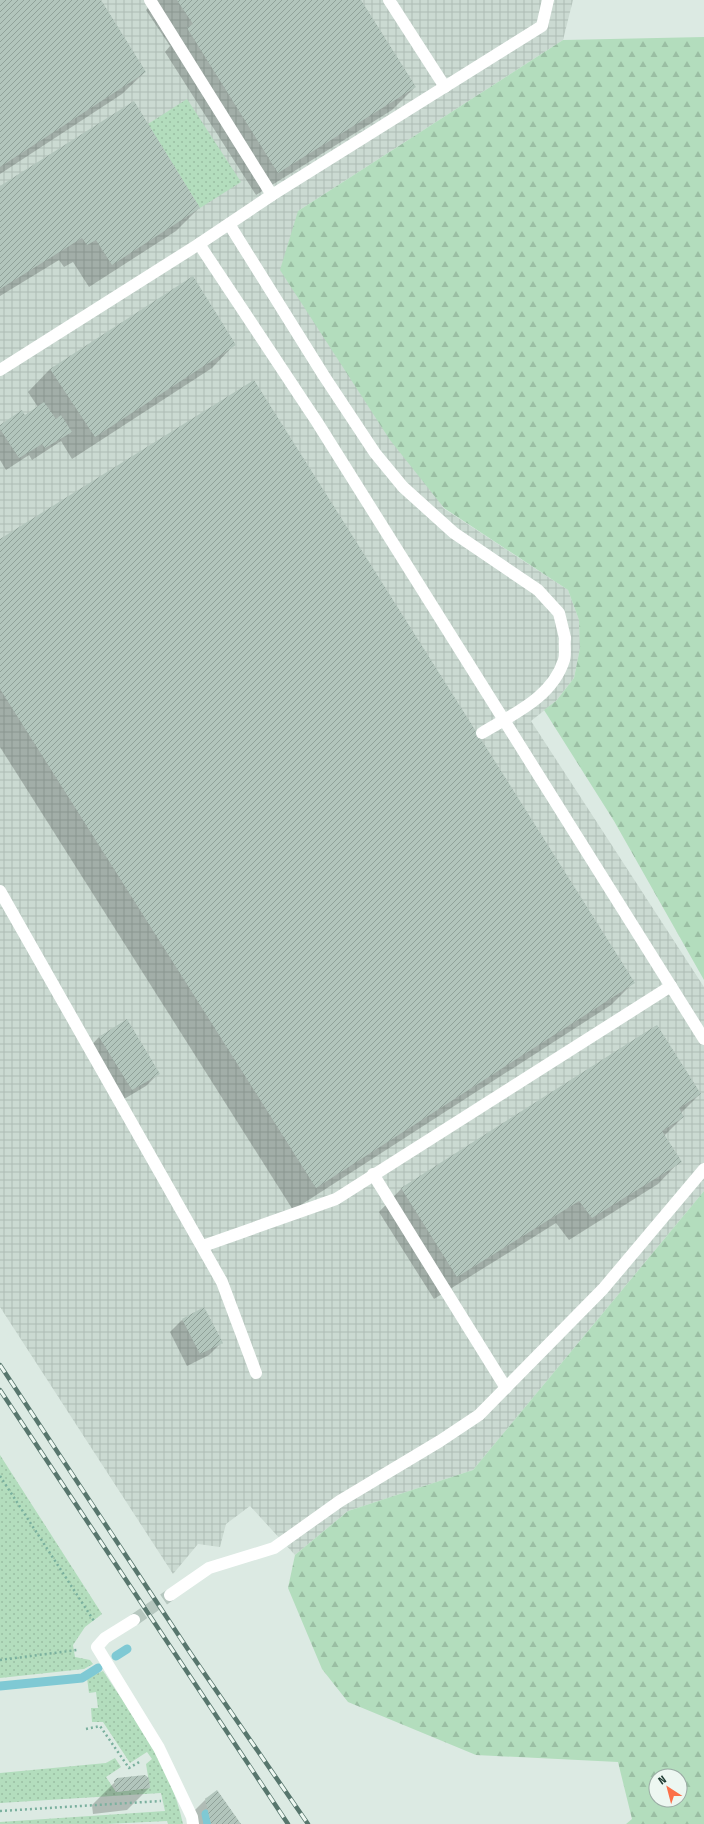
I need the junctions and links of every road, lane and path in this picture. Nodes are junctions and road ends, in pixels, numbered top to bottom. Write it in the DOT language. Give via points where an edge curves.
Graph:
graph roads {
  1 [pos="150,0"];
  2 [pos="389,0"];
  3 [pos="548,0"];
  4 [pos="445,87"];
  5 [pos="272,195"];
  6 [pos="229,224"];
  7 [pos="200,244"];
  8 [pos="0,370"];
  9 [pos="482,733"];
  10 [pos="0,891"];
  11 [pos="671,986"];
  12 [pos="704,1039"];
  13 [pos="704,1169"];
  14 [pos="373,1174"];
  15 [pos="203,1246"];
  16 [pos="256,1373"];
  17 [pos="506,1388"];
  18 [pos="0,1476"];
  19 [pos="170,1595"];
  20 [pos="134,1620"];
  21 [pos="101,1643"];
  22 [pos="75,1650"];
  23 [pos="0,1660"];
  24 [pos="86,1728"];
  25 [pos="145,1758"];
  26 [pos="162,1801"];
  27 [pos="0,1812"];
  28 [pos="193,1824"];
  1 -- 5 [label="street"];
  2 -- 4 [label="street"];
  3 -- 4 [label="street" via="542,26"];
  4 -- 5 [label="street"];
  5 -- 6 [label="street"];
  6 -- 7 [label="street"];
  6 -- 9 [label="street, bridge" via="324,376 375,453 403,487 454,534 538,590 559,613 565,638 564,658 555,680 537,699"];
  7 -- 8 [label="street"];
  7 -- 11 [label="street" via="317,422"];
  10 -- 15 [label="street"];
  11 -- 12 [label="street"];
  11 -- 14 [label="street"];
  13 -- 17 [label="street" via="603,1289"];
  14 -- 15 [label="street" via="336,1199"];
  14 -- 17 [label="street"];
  15 -- 16 [label="street" via="222,1282"];
  17 -- 19 [label="street" via="479,1415 340,1501 274,1548 209,1568"];
  18 -- 21 [label="path"];
  20 -- 21 [label="street"];
  21 -- 28 [label="street" via="159,1748"];
  22 -- 23 [label="path"];
  24 -- 25 [label="path" via="100,1726 129,1768"];
  26 -- 27 [label="path"];
}
